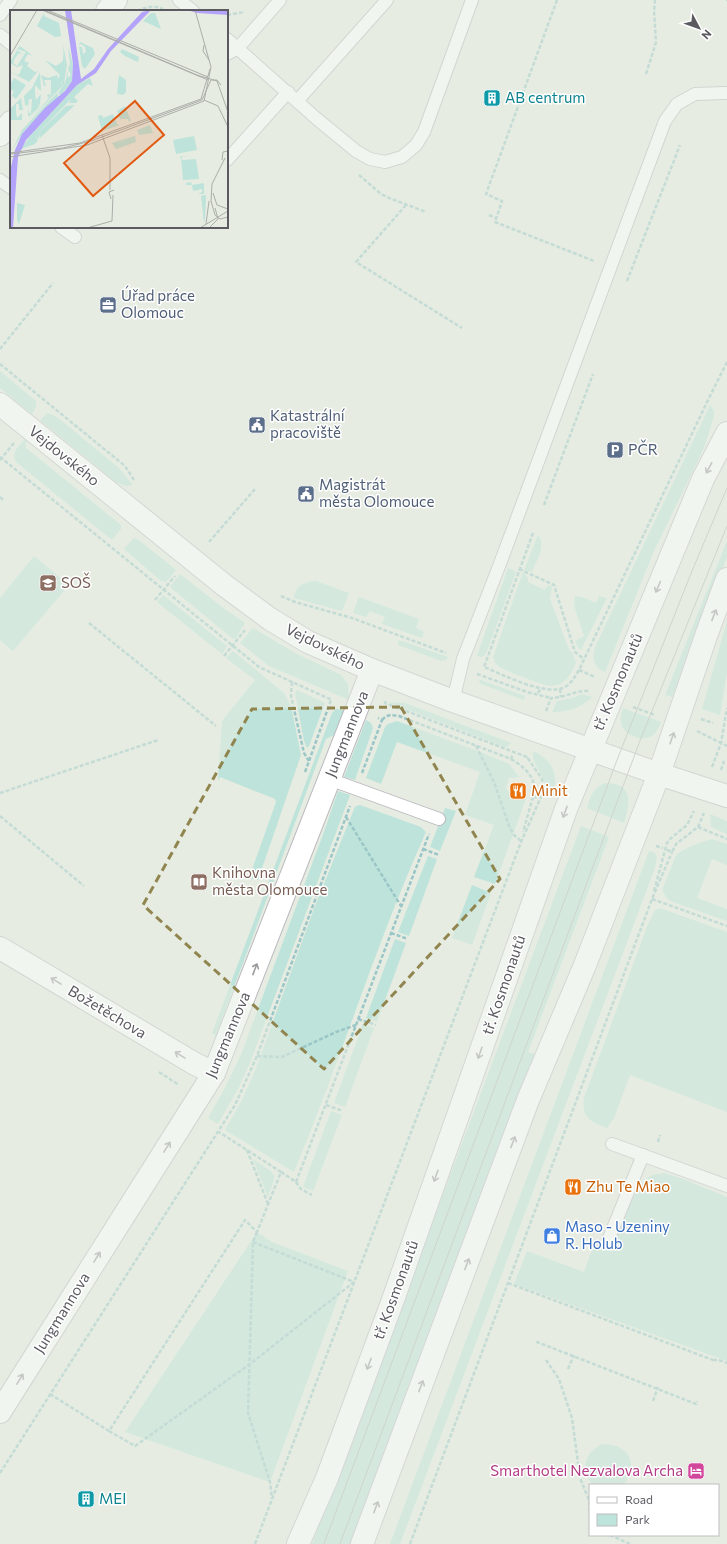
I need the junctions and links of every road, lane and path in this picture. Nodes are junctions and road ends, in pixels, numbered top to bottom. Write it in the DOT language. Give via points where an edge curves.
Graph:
graph roads {
  1 [pos="11,0"];
  2 [pos="116,0"];
  3 [pos="179,0"];
  4 [pos="280,0"];
  5 [pos="387,0"];
  6 [pos="472,0"];
  7 [pos="557,0"];
  8 [pos="655,0"];
  9 [pos="108,10"];
  10 [pos="140,10"];
  11 [pos="164,10"];
  12 [pos="192,10"];
  13 [pos="249,10"];
  14 [pos="228,15"];
  15 [pos="0,16"];
  16 [pos="0,34"];
  17 [pos="228,40"];
  18 [pos="10,43"];
  19 [pos="238,48"];
  20 [pos="228,53"];
  21 [pos="646,74"];
  22 [pos="726,93"];
  23 [pos="293,96"];
  24 [pos="10,123"];
  25 [pos="0,135"];
  26 [pos="680,145"];
  27 [pos="228,159"];
  28 [pos="0,180"];
  29 [pos="10,187"];
  30 [pos="406,205"];
  31 [pos="489,215"];
  32 [pos="496,218"];
  33 [pos="62,228"];
  34 [pos="74,237"];
  35 [pos="611,267"];
  36 [pos="53,283"];
  37 [pos="626,284"];
  38 [pos="462,328"];
  39 [pos="0,349"];
  40 [pos="727,362"];
  41 [pos="0,364"];
  42 [pos="593,372"];
  43 [pos="0,404"];
  44 [pos="727,433"];
  45 [pos="16,440"];
  46 [pos="1,458"];
  47 [pos="125,466"];
  48 [pos="255,489"];
  49 [pos="0,497"];
  50 [pos="3,500"];
  51 [pos="544,504"];
  52 [pos="533,533"];
  53 [pos="204,547"];
  54 [pos="502,561"];
  55 [pos="520,570"];
  56 [pos="178,572"];
  57 [pos="727,579"];
  58 [pos="164,589"];
  59 [pos="155,600"];
  60 [pos="295,602"];
  61 [pos="88,623"];
  62 [pos="249,626"];
  63 [pos="233,646"];
  64 [pos="450,654"];
  65 [pos="224,656"];
  66 [pos="584,659"];
  67 [pos="372,670"];
  68 [pos="579,670"];
  69 [pos="477,674"];
  70 [pos="597,678"];
  71 [pos="292,682"];
  72 [pos="541,688"];
  73 [pos="560,689"];
  74 [pos="538,693"];
  75 [pos="561,697"];
  76 [pos="551,698"];
  77 [pos="611,698"];
  78 [pos="453,701"];
  79 [pos="336,702"];
  80 [pos="385,703"];
  81 [pos="727,708"];
  82 [pos="546,709"];
  83 [pos="699,718"];
  84 [pos="382,720"];
  85 [pos="676,723"];
  86 [pos="713,724"];
  87 [pos="216,726"];
  88 [pos="158,740"];
  89 [pos="721,743"];
  90 [pos="476,746"];
  91 [pos="727,746"];
  92 [pos="589,750"];
  93 [pos="528,753"];
  94 [pos="513,754"];
  95 [pos="527,757"];
  96 [pos="511,759"];
  97 [pos="309,761"];
  98 [pos="724,761"];
  99 [pos="712,767"];
  100 [pos="720,772"];
  101 [pos="659,774"];
  102 [pos="329,779"];
  103 [pos="0,793"];
  104 [pos="533,796"];
  105 [pos="727,796"];
  106 [pos="538,798"];
  107 [pos="693,813"];
  108 [pos="704,813"];
  109 [pos="0,816"];
  110 [pos="346,816"];
  111 [pos="435,823"];
  112 [pos="698,828"];
  113 [pos="727,839"];
  114 [pos="521,842"];
  115 [pos="423,849"];
  116 [pos="667,850"];
  117 [pos="672,852"];
  118 [pos="439,855"];
  119 [pos="84,886"];
  120 [pos="652,899"];
  121 [pos="401,907"];
  122 [pos="727,926"];
  123 [pos="391,933"];
  124 [pos="408,939"];
  125 [pos="0,948"];
  126 [pos="358,1019"];
  127 [pos="356,1025"];
  128 [pos="376,1025"];
  129 [pos="257,1056"];
  130 [pos="214,1073"];
  131 [pos="326,1105"];
  132 [pos="343,1111"];
  133 [pos="219,1132"];
  134 [pos="612,1144"];
  135 [pos="247,1150"];
  136 [pos="643,1155"];
  137 [pos="281,1172"];
  138 [pos="296,1182"];
  139 [pos="727,1186"];
  140 [pos="312,1195"];
  141 [pos="268,1204"];
  142 [pos="257,1232"];
  143 [pos="253,1242"];
  144 [pos="607,1243"];
  145 [pos="355,1282"];
  146 [pos="508,1283"];
  147 [pos="537,1340"];
  148 [pos="573,1355"];
  149 [pos="546,1360"];
  150 [pos="727,1363"];
  151 [pos="250,1364"];
  152 [pos="568,1369"];
  153 [pos="658,1388"];
  154 [pos="50,1394"];
  155 [pos="653,1401"];
  156 [pos="697,1402"];
  157 [pos="0,1412"];
  158 [pos="109,1431"];
  159 [pos="272,1500"];
  160 [pos="589,1500"];
  161 [pos="612,1536"];
  162 [pos="255,1544"];
  163 [pos="298,1544"];
  164 [pos="362,1544"];
  165 [pos="410,1544"];
  166 [pos="630,1544"];
  1 -- 15 [label="lane"];
  2 -- 9 [label="street"];
  3 -- 12 [label="lane"];
  4 -- 19 [label="lane"];
  5 -- 23 [label="lane"];
  6 -- 23 [label="lane" via="424,132 416,145 402,157 386,162 370,159 356,151"];
  7 -- 32 [label="path" via="486,194 502,201"];
  8 -- 21 [label="path" via="656,42"];
  10 -- 11 [label="path" via="150,7"];
  13 -- 14 [label="path"];
  16 -- 18 [label="lane"];
  17 -- 19 [label="lane"];
  19 -- 20 [label="lane"];
  19 -- 23 [label="lane"];
  22 -- 35 [label="lane" via="695,94 677,104 665,121"];
  23 -- 27 [label="lane"];
  24 -- 25 [label="street"];
  26 -- 37 [label="path"];
  28 -- 29 [label="lane"];
  30 -- 38 [label="path" via="356,262"];
  31 -- 32 [label="path"];
  32 -- 35 [label="path" via="495,222"];
  33 -- 34 [label="lane"];
  35 -- 54 [label="lane"];
  36 -- 39 [label="path"];
  40 -- 66 [label="path"];
  41 -- 47 [label="path"];
  42 -- 51 [label="path"];
  43 -- 67 [label="street, Vejdovského" via="248,604 308,642"];
  44 -- 77 [label="street, tř. Kosmonautů, one-way" via="703,479"];
  45 -- 46 [label="path"];
  46 -- 58 [label="path"];
  48 -- 53 [label="path"];
  49 -- 50 [label="path"];
  52 -- 55 [label="path"];
  54 -- 55 [label="path"];
  54 -- 78 [label="lane" via="463,659"];
  55 -- 66 [label="path" via="554,585 575,652"];
  55 -- 72 [label="path" via="484,667"];
  56 -- 58 [label="path"];
  85 -- 57 [label="street, one-way"];
  58 -- 59 [label="path"];
  58 -- 63 [label="path"];
  60 -- 64 [label="path" via="352,618"];
  61 -- 87 [label="path"];
  62 -- 63 [label="path"];
  63 -- 65 [label="path"];
  63 -- 71 [label="path" via="259,667"];
  66 -- 68 [label="path"];
  67 -- 78 [label="street, Vejdovského"];
  67 -- 102 [label="street, Jungmannova"];
  68 -- 70 [label="path"];
  68 -- 73 [label="path" via="572,681"];
  69 -- 76 [label="path"];
  71 -- 79 [label="path"];
  71 -- 97 [label="path" via="292,696 304,753"];
  72 -- 73 [label="path"];
  72 -- 74 [label="path"];
  73 -- 75 [label="path"];
  75 -- 76 [label="path"];
  75 -- 77 [label="path" via="587,691"];
  76 -- 82 [label="path"];
  77 -- 85 [label="path"];
  77 -- 92 [label="street, tř. Kosmonautů"];
  78 -- 92 [label="street, Vejdovského"];
  80 -- 95 [label="path"];
  81 -- 89 [label="path"];
  83 -- 86 [label="path"];
  84 -- 90 [label="path" via="390,715 399,716"];
  85 -- 89 [label="path"];
  101 -- 85 [label="street, one-way"];
  88 -- 103 [label="path"];
  89 -- 91 [label="path"];
  89 -- 99 [label="path"];
  90 -- 96 [label="path"];
  90 -- 114 [label="path" via="494,782 509,826"];
  92 -- 101 [label="street, Vejdovského"];
  92 -- 163 [label="street, tř. Kosmonautů, one-way" via="563,816 389,1311 327,1478"];
  93 -- 95 [label="path"];
  94 -- 96 [label="path"];
  95 -- 114 [label="path" via="542,778 544,790"];
  96 -- 104 [label="path" via="522,766 532,778 535,790"];
  98 -- 100 [label="path"];
  101 -- 105 [label="street, Vejdovského"];
  164 -- 101 [label="street, one-way" via="528,1100 585,965"];
  102 -- 111 [label="lane"];
  130 -- 102 [label="street, Jungmannova, one-way"];
  104 -- 106 [label="path"];
  104 -- 114 [label="path"];
  107 -- 120 [label="path" via="687,825 667,843"];
  108 -- 112 [label="path"];
  109 -- 119 [label="path"];
  110 -- 121 [label="path"];
  111 -- 115 [label="path"];
  112 -- 113 [label="path"];
  112 -- 117 [label="path" via="676,844"];
  114 -- 145 [label="path"];
  115 -- 118 [label="path"];
  115 -- 121 [label="path"];
  116 -- 117 [label="path"];
  117 -- 120 [label="path"];
  120 -- 122 [label="path"];
  120 -- 146 [label="path"];
  121 -- 123 [label="path"];
  123 -- 124 [label="path"];
  123 -- 126 [label="path"];
  130 -- 125 [label="street, Božetěchova, one-way"];
  126 -- 127 [label="path"];
  126 -- 128 [label="path"];
  127 -- 129 [label="path" via="282,1057"];
  127 -- 131 [label="path"];
  157 -- 130 [label="street, Jungmannova, one-way"];
  131 -- 132 [label="path"];
  131 -- 138 [label="path"];
  133 -- 135 [label="path"];
  134 -- 136 [label="lane"];
  135 -- 137 [label="path"];
  135 -- 141 [label="path"];
  136 -- 139 [label="lane"];
  136 -- 144 [label="lane"];
  137 -- 138 [label="path"];
  137 -- 141 [label="path"];
  138 -- 140 [label="path" via="301,1189"];
  141 -- 142 [label="path"];
  142 -- 143 [label="path"];
  142 -- 158 [label="path" via="245,1220"];
  143 -- 145 [label="path"];
  143 -- 151 [label="path"];
  145 -- 151 [label="path"];
  145 -- 159 [label="path"];
  146 -- 150 [label="path" via="713,1362 719,1360"];
  146 -- 165 [label="path"];
  147 -- 148 [label="path"];
  148 -- 152 [label="path"];
  148 -- 153 [label="path"];
  149 -- 160 [label="path" via="559,1379 572,1418 580,1478"];
  151 -- 158 [label="path" via="135,1446"];
  151 -- 159 [label="path" via="248,1413 270,1482"];
  153 -- 155 [label="path"];
  153 -- 156 [label="path" via="696,1404"];
  154 -- 158 [label="path"];
  159 -- 162 [label="path"];
  161 -- 166 [label="path"];
}
